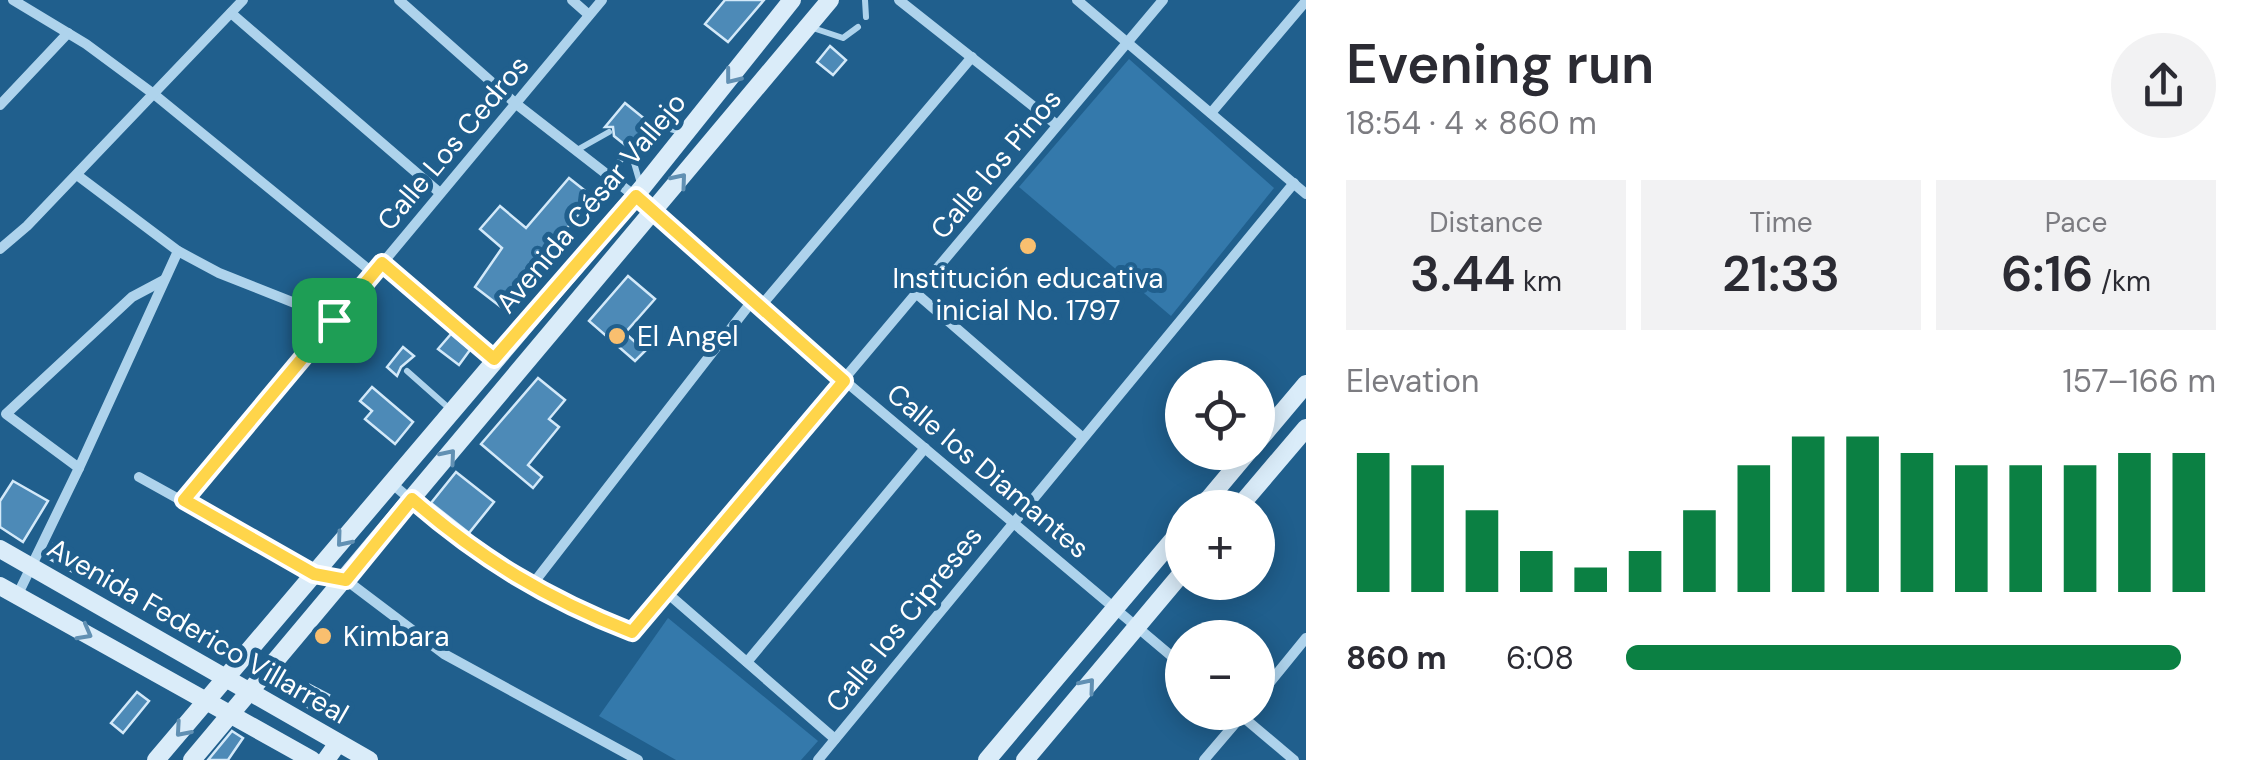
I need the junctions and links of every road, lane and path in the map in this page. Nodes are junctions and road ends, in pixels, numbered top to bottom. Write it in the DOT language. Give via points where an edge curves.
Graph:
graph roads {
  1 [pos="13,0"];
  2 [pos="243,0"];
  3 [pos="399,0"];
  4 [pos="572,0"];
  5 [pos="602,0"];
  6 [pos="792,0"];
  7 [pos="830,0"];
  8 [pos="865,0"];
  9 [pos="899,0"];
  10 [pos="1077,0"];
  11 [pos="1162,0"];
  12 [pos="1306,1"];
  13 [pos="231,12"];
  14 [pos="589,15"];
  15 [pos="866,17"];
  16 [pos="808,26"];
  17 [pos="858,27"];
  18 [pos="68,33"];
  19 [pos="1126,42"];
  20 [pos="972,57"];
  21 [pos="155,94"];
  22 [pos="515,102"];
  23 [pos="0,105"];
  24 [pos="1211,113"];
  25 [pos="651,124"];
  26 [pos="1057,125"];
  27 [pos="610,132"];
  28 [pos="688,133"];
  29 [pos="576,150"];
  30 [pos="77,175"];
  31 [pos="608,175"];
  32 [pos="1294,184"];
  33 [pos="638,192"];
  34 [pos="440,193"];
  35 [pos="1306,194"];
  36 [pos="654,211"];
  37 [pos="0,249"];
  38 [pos="178,251"];
  39 [pos="382,263"];
  40 [pos="373,273"];
  41 [pos="165,280"];
  42 [pos="916,294"];
  43 [pos="757,304"];
  44 [pos="334,320"];
  45 [pos="522,326"];
  46 [pos="541,344"];
  47 [pos="494,359"];
  48 [pos="407,371"];
  49 [pos="844,381"];
  50 [pos="1306,384"];
  51 [pos="451,411"];
  52 [pos="1275,421"];
  53 [pos="1306,428"];
  54 [pos="472,429"];
  55 [pos="1082,437"];
  56 [pos="925,448"];
  57 [pos="79,468"];
  58 [pos="1233,470"];
  59 [pos="139,476"];
  60 [pos="390,482"];
  61 [pos="1216,490"];
  62 [pos="1253,490"];
  63 [pos="412,499"];
  64 [pos="184,500"];
  65 [pos="1013,521"];
  66 [pos="0,549"];
  67 [pos="1165,549"];
  68 [pos="30,566"];
  69 [pos="314,574"];
  70 [pos="346,580"];
  71 [pos="532,585"];
  72 [pos="8,591"];
  73 [pos="666,592"];
  74 [pos="1165,593"];
  75 [pos="1116,607"];
  76 [pos="1138,625"];
  77 [pos="1306,638"];
  78 [pos="1165,649"];
  79 [pos="747,662"];
  80 [pos="227,677"];
  81 [pos="1275,677"];
  82 [pos="251,692"];
  83 [pos="208,700"];
  84 [pos="230,715"];
  85 [pos="1229,730"];
  86 [pos="1260,730"];
  87 [pos="835,740"];
  88 [pos="338,743"];
  89 [pos="156,760"];
  90 [pos="192,760"];
  91 [pos="312,760"];
  92 [pos="326,760"];
  93 [pos="369,760"];
  94 [pos="638,760"];
  95 [pos="818,760"];
  96 [pos="988,760"];
  97 [pos="1026,760"];
  98 [pos="1204,760"];
  99 [pos="1294,760"];
  1 -- 18 [label="street"];
  2 -- 13 [label="street"];
  3 -- 22 [label="street, Calle los Diamantes"];
  4 -- 14 [label="street"];
  5 -- 14 [label="street, Calle Los Cedros"];
  6 -- 28 [label="main road, Avenida César Vallejo, one-way"];
  7 -- 16 [label="main road, Avenida César Vallejo"];
  8 -- 15 [label="lane"];
  9 -- 20 [label="street"];
  10 -- 19 [label="street"];
  11 -- 19 [label="street, Calle los Pinos"];
  12 -- 24 [label="street"];
  13 -- 21 [label="street"];
  13 -- 34 [label="street"];
  14 -- 22 [label="street, Calle Los Cedros"];
  16 -- 17 [label="lane" via="842,38"];
  36 -- 16 [label="main road, Avenida César Vallejo, one-way"];
  18 -- 21 [label="street"];
  18 -- 23 [label="street"];
  19 -- 24 [label="street"];
  19 -- 26 [label="street, Calle los Pinos"];
  20 -- 26 [label="street"];
  20 -- 43 [label="street"];
  21 -- 30 [label="street"];
  21 -- 40 [label="street"];
  22 -- 29 [label="street, Calle los Diamantes"];
  22 -- 34 [label="street, Calle Los Cedros"];
  24 -- 32 [label="street"];
  25 -- 28 [label="lane"];
  26 -- 42 [label="street, Calle los Pinos"];
  27 -- 29 [label="lane"];
  28 -- 33 [label="main road, Avenida César Vallejo"];
  29 -- 31 [label="street, Calle los Diamantes"];
  30 -- 37 [label="street"];
  30 -- 38 [label="street"];
  31 -- 33 [label="street, Calle los Diamantes"];
  31 -- 33 [label="lane" via="630,149"];
  32 -- 35 [label="street"];
  32 -- 55 [label="street, Calle los Cipreses"];
  33 -- 36 [label="street, Calle los Diamantes"];
  33 -- 45 [label="main road, Avenida César Vallejo"];
  34 -- 39 [label="street, Calle Los Cedros"];
  36 -- 43 [label="street, Calle los Diamantes"];
  36 -- 46 [label="main road, Avenida César Vallejo"];
  38 -- 41 [label="street"];
  38 -- 44 [label="street"];
  39 -- 40 [label="street, Calle Los Cedros"];
  39 -- 47 [label="street"];
  40 -- 44 [label="street, Calle Los Cedros"];
  41 -- 57 [label="street"];
  41 -- 57 [label="street" via="132,297 6,414"];
  42 -- 49 [label="street, Calle los Pinos"];
  42 -- 55 [label="street"];
  43 -- 49 [label="street, Calle los Diamantes"];
  43 -- 71 [label="street"];
  44 -- 64 [label="street, Calle Los Cedros"];
  45 -- 46 [label="main road"];
  45 -- 47 [label="main road, Avenida César Vallejo"];
  46 -- 54 [label="main road, Avenida César Vallejo"];
  47 -- 51 [label="main road, Avenida César Vallejo"];
  48 -- 51 [label="lane"];
  49 -- 56 [label="street, Calle los Diamantes"];
  49 -- 73 [label="street, Calle los Pinos"];
  50 -- 52 [label="main road"];
  51 -- 54 [label="main road"];
  51 -- 60 [label="main road, Avenida César Vallejo"];
  53 -- 62 [label="main road"];
  63 -- 54 [label="main road, Avenida César Vallejo, one-way"];
  55 -- 65 [label="street, Calle los Cipreses"];
  56 -- 65 [label="street, Calle los Diamantes"];
  56 -- 79 [label="street"];
  57 -- 68 [label="street"];
  58 -- 61 [label="main road"];
  59 -- 64 [label="street"];
  60 -- 63 [label="street"];
  60 -- 69 [label="main road, Avenida César Vallejo, one-way"];
  63 -- 70 [label="main road, Avenida César Vallejo"];
  63 -- 71 [label="street" via="461,542"];
  64 -- 69 [label="street"];
  65 -- 75 [label="street, Calle los Diamantes"];
  65 -- 87 [label="street, Calle los Cipreses"];
  66 -- 68 [label="main road, Avenida Federico Villarreal"];
  67 -- 75 [label="main road"];
  68 -- 72 [label="street"];
  68 -- 80 [label="main road, Avenida Federico Villarreal"];
  69 -- 70 [label="street"];
  69 -- 80 [label="main road, Avenida César Vallejo"];
  70 -- 82 [label="main road, Avenida César Vallejo"];
  70 -- 94 [label="street" via="444,654"];
  71 -- 73 [label="street, Calle los Pinos" via="632,632"];
  72 -- 83 [label="main road, Avenida Federico Villarreal, one-way"];
  73 -- 79 [label="street"];
  74 -- 76 [label="main road"];
  75 -- 76 [label="street, Calle los Diamantes"];
  75 -- 96 [label="main road"];
  76 -- 78 [label="street"];
  97 -- 76 [label="main road, one-way"];
  77 -- 81 [label="street"];
  79 -- 87 [label="street"];
  80 -- 82 [label="main road, Avenida Federico Villarreal"];
  80 -- 83 [label="main road, Avenida César Vallejo"];
  82 -- 84 [label="main road, Avenida César Vallejo"];
  82 -- 88 [label="main road, Avenida Federico Villarreal"];
  83 -- 84 [label="main road, Avenida Federico Villarreal"];
  83 -- 89 [label="main road, Avenida César Vallejo, one-way"];
  84 -- 90 [label="main road, Avenida César Vallejo"];
  84 -- 91 [label="main road, Avenida Federico Villarreal"];
  85 -- 98 [label="street"];
  86 -- 99 [label="street"];
  87 -- 95 [label="street, Calle los Cipreses"];
  88 -- 92 [label="main road"];
  88 -- 93 [label="main road, Avenida Federico Villarreal"];
}
